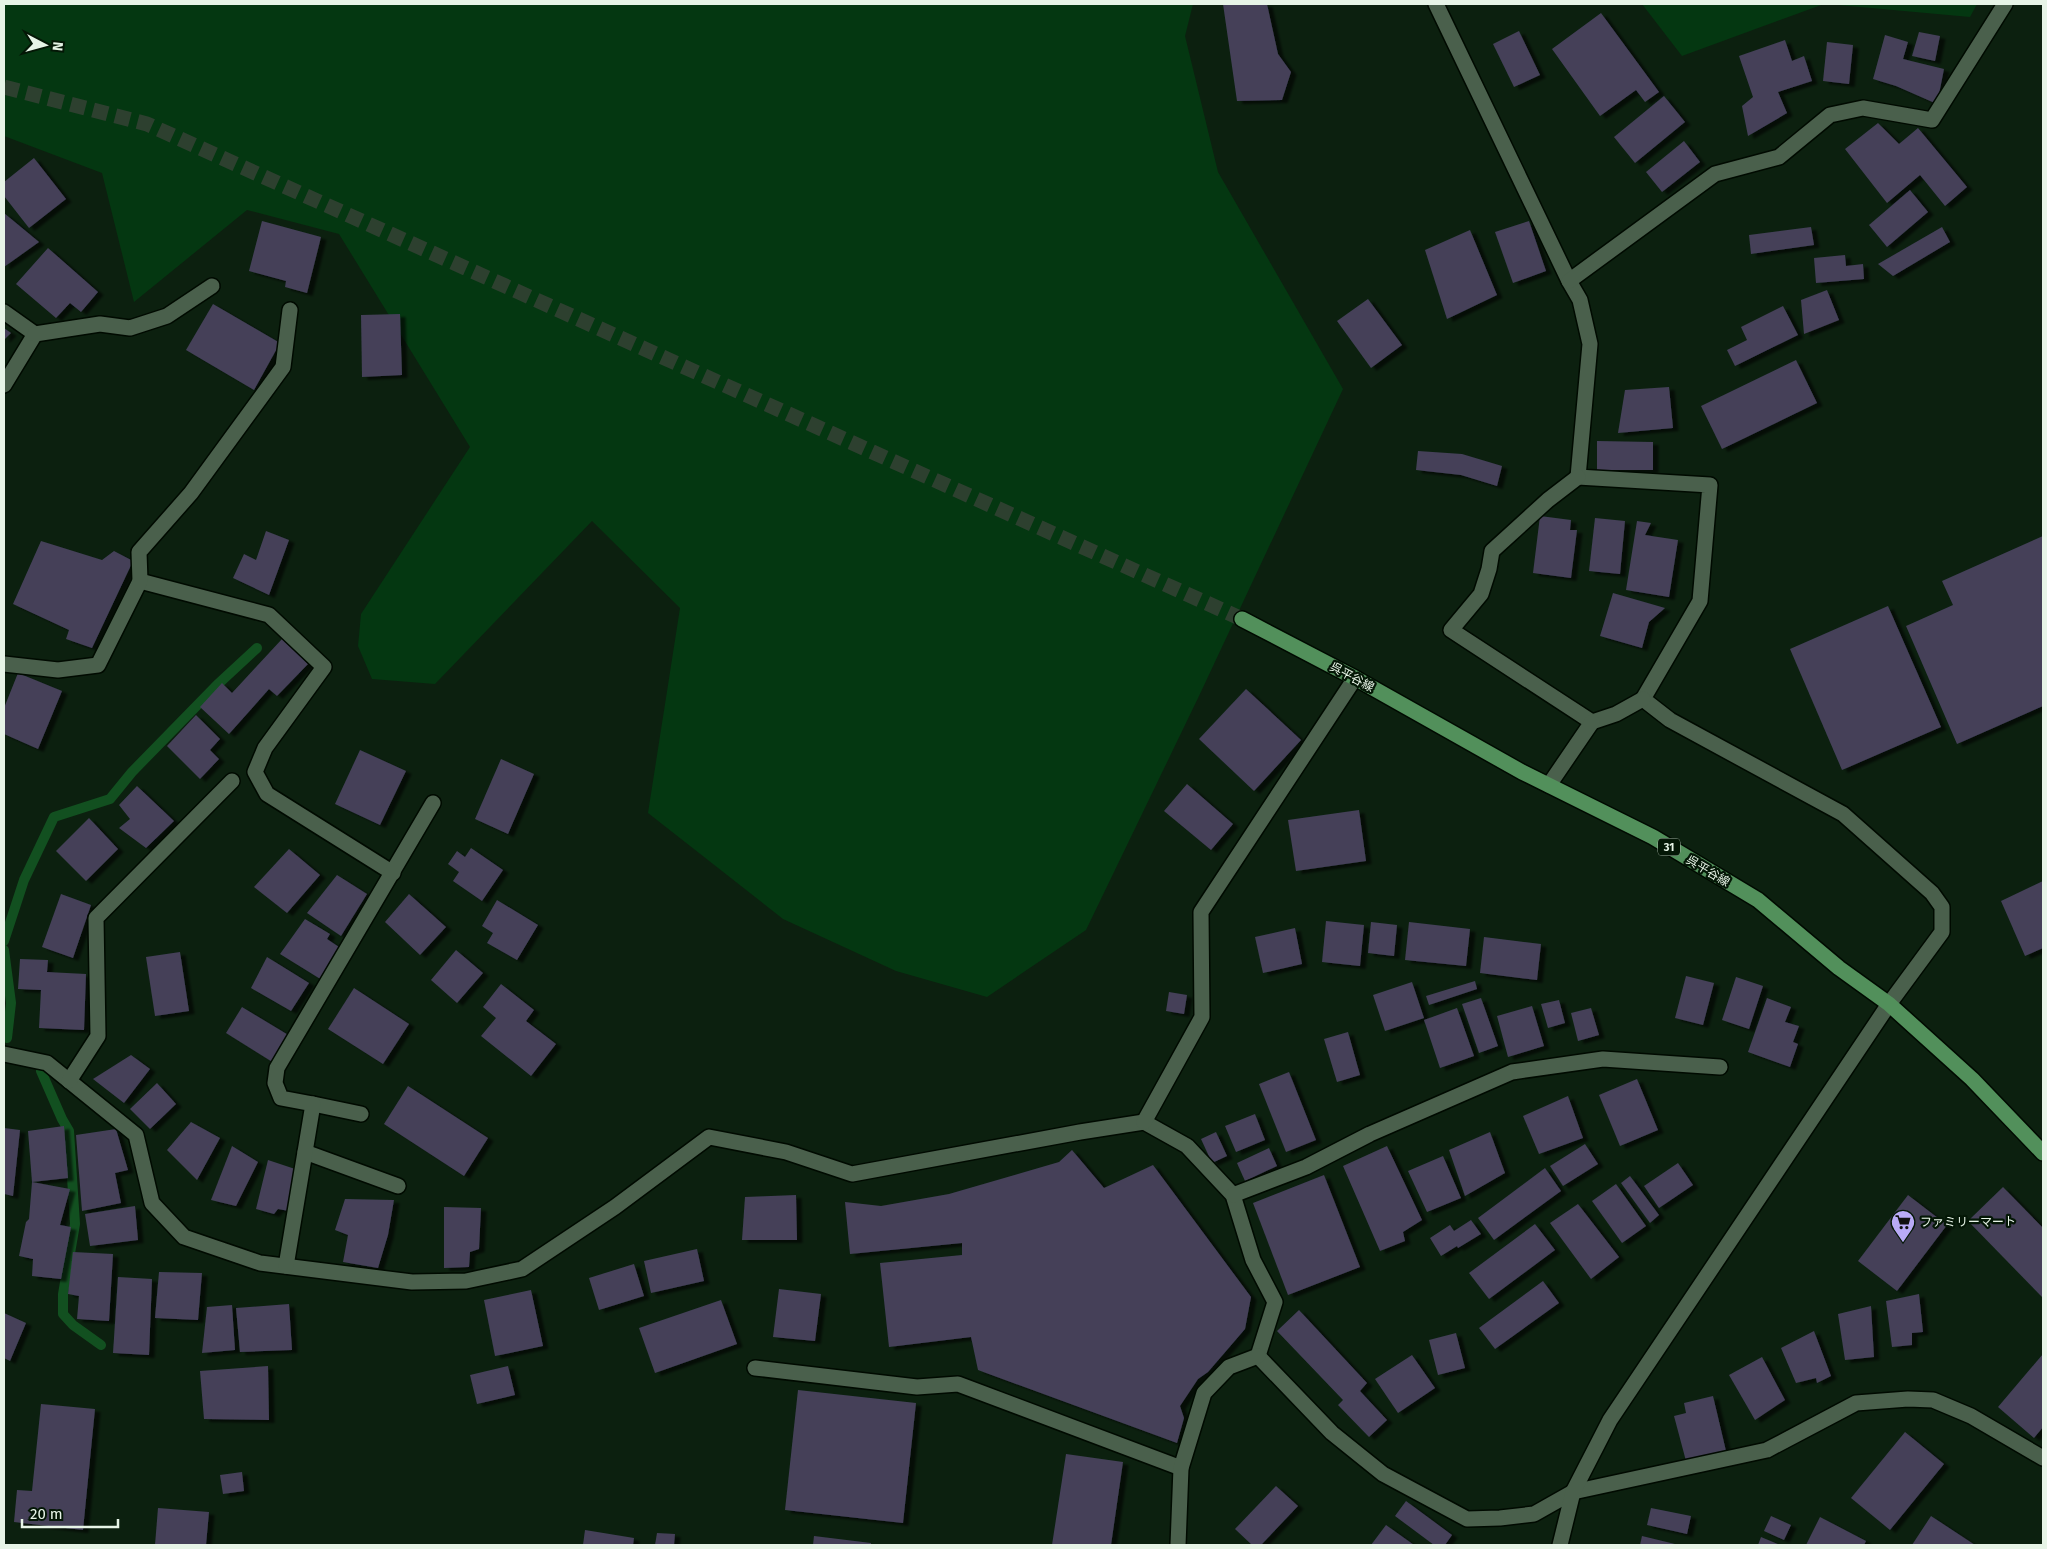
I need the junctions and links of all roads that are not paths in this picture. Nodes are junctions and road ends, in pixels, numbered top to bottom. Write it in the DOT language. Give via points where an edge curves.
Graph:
graph roads {
  1 [pos="1436,4"];
  2 [pos="2005,4"];
  3 [pos="1570,281"];
  4 [pos="212,286"];
  5 [pos="290,310"];
  6 [pos="4,312"];
  7 [pos="35,334"];
  8 [pos="4,385"];
  9 [pos="1578,477"];
  10 [pos="140,581"];
  11 [pos="1242,619"];
  12 [pos="4,664"];
  13 [pos="1355,678"];
  14 [pos="1643,699"];
  15 [pos="1592,722"];
  16 [pos="232,781"];
  17 [pos="1549,786"];
  18 [pos="433,803"];
  19 [pos="393,873"];
  20 [pos="1889,1004"];
  21 [pos="4,1054"];
  22 [pos="1720,1067"];
  23 [pos="69,1081"];
  24 [pos="313,1104"];
  25 [pos="361,1114"];
  26 [pos="1144,1122"];
  27 [pos="305,1152"];
  28 [pos="2043,1153"];
  29 [pos="398,1186"];
  30 [pos="1233,1195"];
  31 [pos="286,1266"];
  32 [pos="1258,1356"];
  33 [pos="755,1368"];
  34 [pos="2043,1458"];
  35 [pos="1181,1468"];
  36 [pos="1573,1492"];
  37 [pos="1178,1545"];
  38 [pos="1560,1545"];
  1 -- 3 [label="street"];
  2 -- 3 [label="street" via="1932,120 1863,108 1830,115 1779,157 1715,174"];
  3 -- 9 [label="street" via="1580,300 1590,344"];
  4 -- 7 [label="street" via="167,316 130,328 100,324"];
  5 -- 10 [label="street" via="283,367 191,493 140,552"];
  6 -- 7 [label="street"];
  7 -- 8 [label="street"];
  9 -- 14 [label="street" via="1710,485 1700,601"];
  9 -- 15 [label="street" via="1492,551 1481,594 1451,630"];
  10 -- 12 [label="street" via="98,665 58,670"];
  10 -- 19 [label="street" via="269,615 324,666 265,748 255,772 267,794"];
  11 -- 13 [label="main road, 呉平谷線 / 31"];
  13 -- 17 [label="main road, 呉平谷線 / 31"];
  13 -- 26 [label="street" via="1202,912 1202,1017"];
  14 -- 15 [label="street" via="1616,714"];
  14 -- 20 [label="street" via="1670,720 1843,814 1932,893 1942,907 1942,932"];
  15 -- 17 [label="street"];
  16 -- 23 [label="street" via="96,918 98,1036"];
  17 -- 20 [label="main road, 呉平谷線 / 31" via="1652,837 1758,900 1839,968"];
  18 -- 19 [label="street"];
  19 -- 24 [label="street" via="276,1068 275,1083 282,1098"];
  20 -- 28 [label="main road, 呉平谷線 / 31" via="1972,1079"];
  20 -- 36 [label="street" via="1616,1412"];
  21 -- 23 [label="street" via="47,1063"];
  22 -- 30 [label="street" via="1603,1059 1512,1072 1370,1134 1306,1167"];
  23 -- 31 [label="street" via="136,1135 152,1203 184,1237 260,1263"];
  24 -- 25 [label="street"];
  24 -- 27 [label="street"];
  26 -- 30 [label="street" via="1187,1146"];
  26 -- 31 [label="street" via="852,1174 786,1152 709,1137 615,1207 522,1269 466,1281 412,1282"];
  27 -- 29 [label="street"];
  27 -- 31 [label="street"];
  30 -- 32 [label="street" via="1253,1260 1275,1302"];
  32 -- 35 [label="street" via="1229,1367 1204,1392"];
  32 -- 36 [label="street" via="1332,1433 1383,1474 1467,1519 1534,1514"];
  33 -- 35 [label="street" via="917,1387 958,1384"];
  34 -- 36 [label="street" via="1971,1416 1933,1400 1908,1399 1856,1403 1767,1450"];
  35 -- 37 [label="street"];
  36 -- 38 [label="street"];
}
